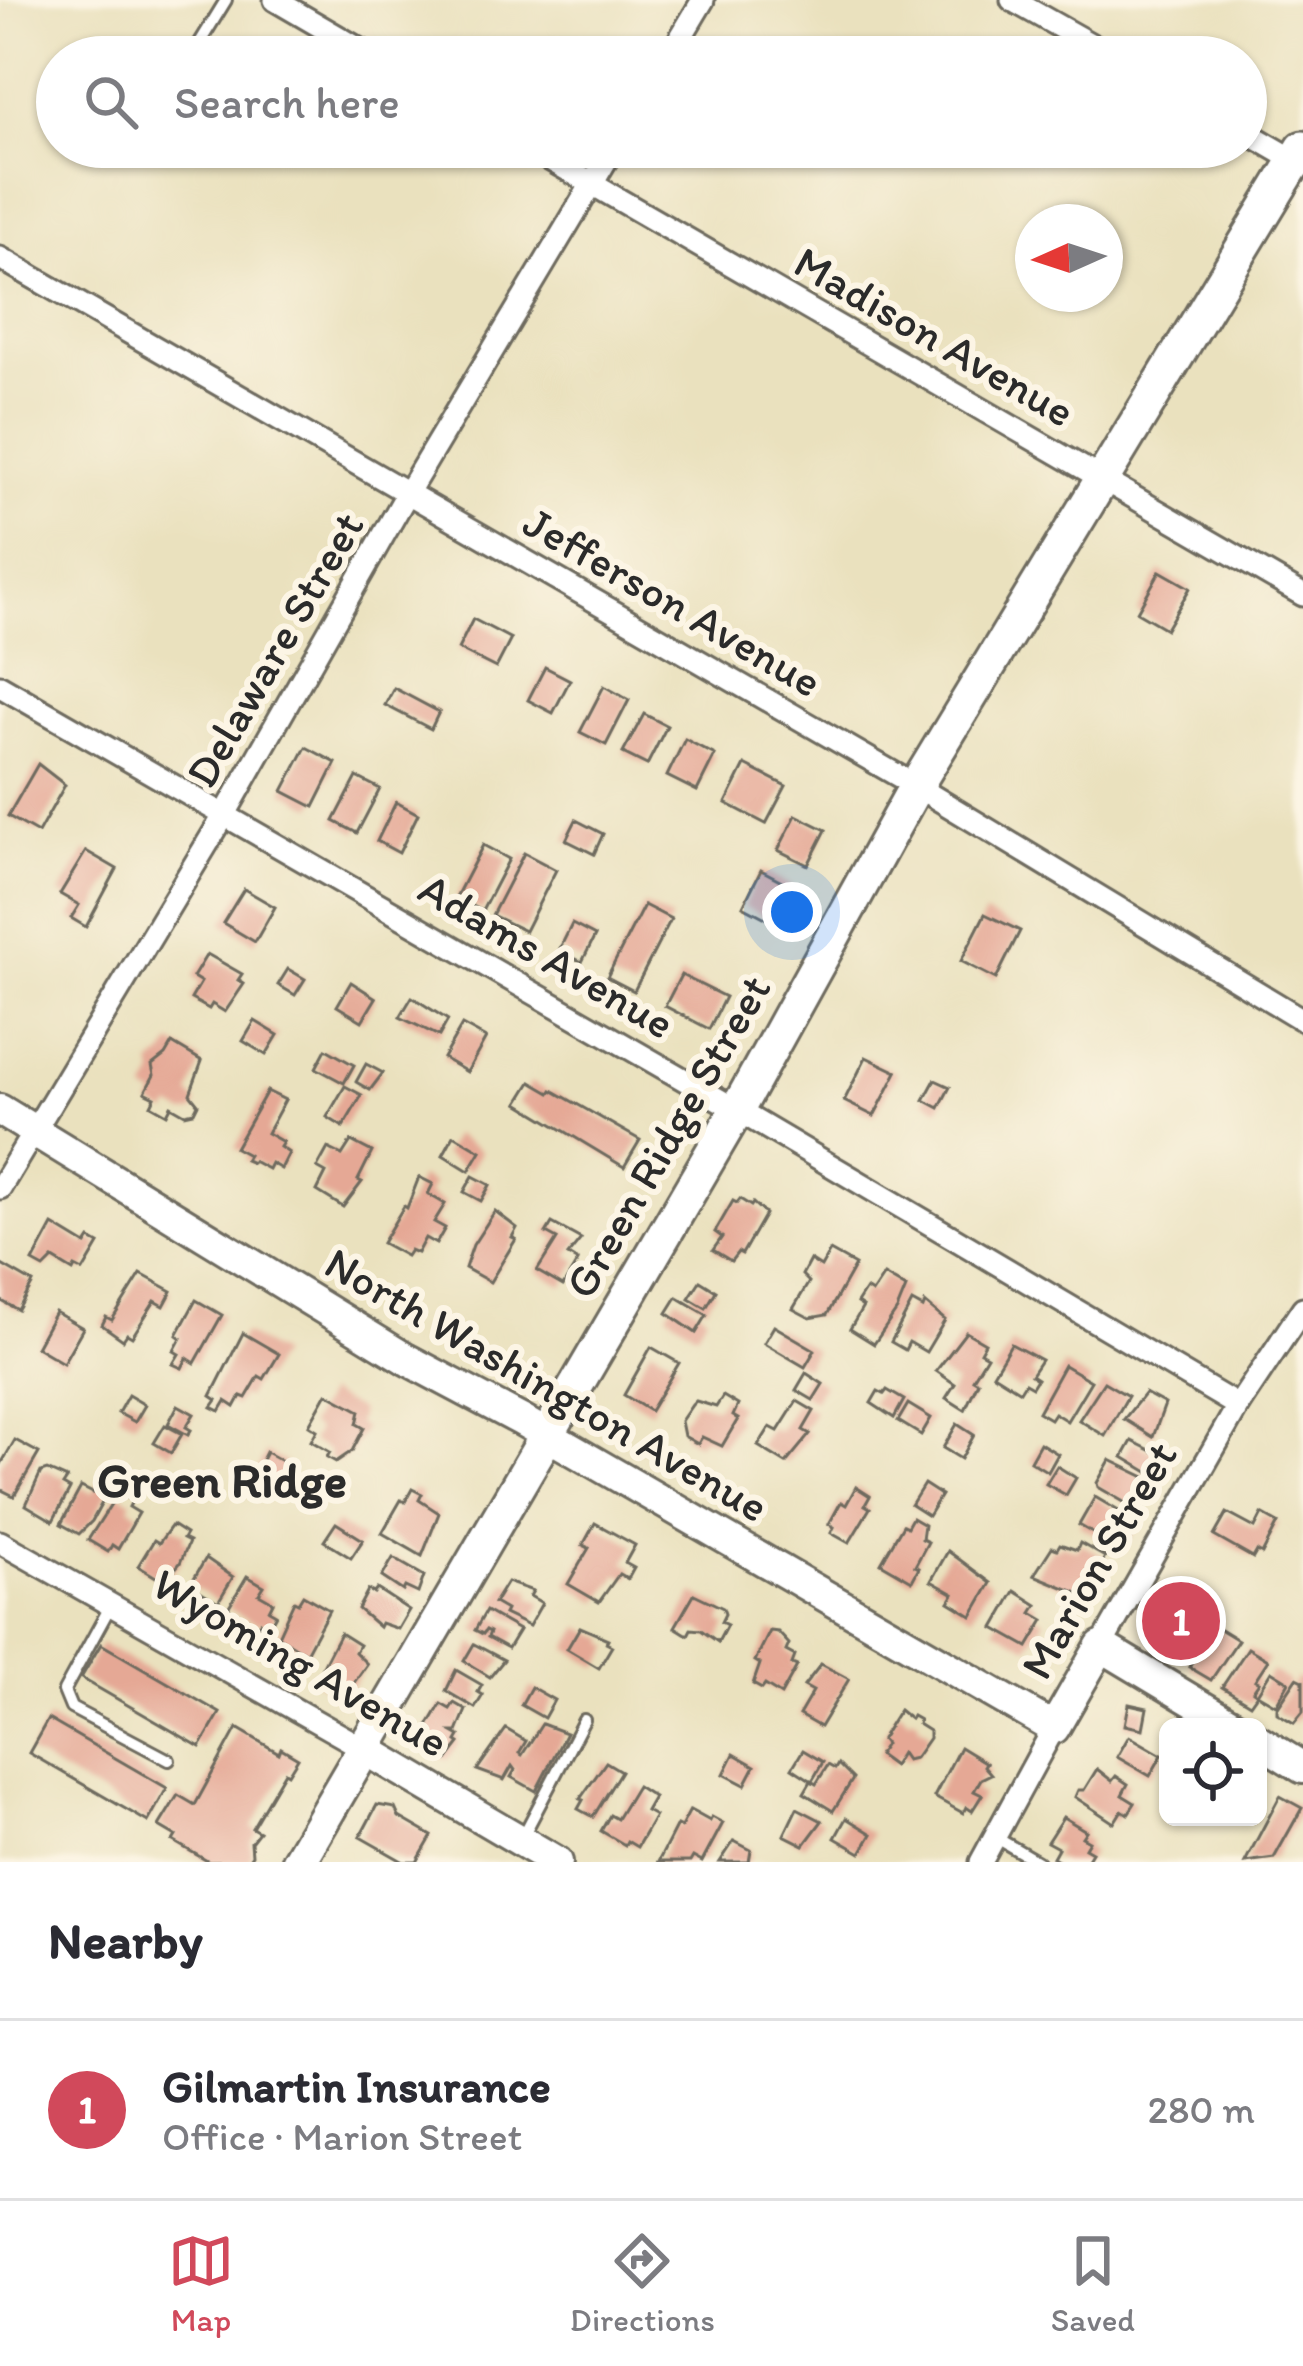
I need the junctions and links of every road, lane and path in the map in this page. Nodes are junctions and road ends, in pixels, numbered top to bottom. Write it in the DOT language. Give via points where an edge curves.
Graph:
graph roads {
  1 [pos="226,0"];
  2 [pos="275,0"];
  3 [pos="703,0"];
  4 [pos="1012,0"];
  5 [pos="204,36"];
  6 [pos="337,36"];
  7 [pos="681,36"];
  8 [pos="1076,36"];
  9 [pos="1267,142"];
  10 [pos="1301,158"];
  11 [pos="564,168"];
  12 [pos="601,168"];
  13 [pos="591,184"];
  14 [pos="0,258"];
  15 [pos="1105,478"];
  16 [pos="408,492"];
  17 [pos="1303,595"];
  18 [pos="0,686"];
  19 [pos="916,786"];
  20 [pos="225,814"];
  21 [pos="1303,1020"];
  22 [pos="0,1110"];
  23 [pos="736,1110"];
  24 [pos="33,1129"];
  25 [pos="0,1188"];
  26 [pos="1303,1308"];
  27 [pos="1238,1406"];
  28 [pos="546,1436"];
  29 [pos="0,1542"];
  30 [pos="112,1605"];
  31 [pos="1101,1646"];
  32 [pos="1221,1718"];
  33 [pos="584,1720"];
  34 [pos="1054,1728"];
  35 [pos="1267,1746"];
  36 [pos="363,1748"];
  37 [pos="169,1760"];
  38 [pos="1303,1768"];
  39 [pos="995,1837"];
  40 [pos="520,1840"];
  41 [pos="298,1862"];
  42 [pos="556,1862"];
  43 [pos="981,1862"];
  44 [pos="1038,1862"];
  1 -- 5 [label="lane"];
  2 -- 6 [label="street"];
  3 -- 7 [label="street"];
  4 -- 8 [label="street"];
  9 -- 10 [label="street"];
  10 -- 15 [label="main road, Green Ridge Street"];
  11 -- 13 [label="street, Madison Avenue"];
  12 -- 13 [label="street, Delaware Street"];
  13 -- 15 [label="street, Madison Avenue"];
  13 -- 16 [label="street, Delaware Street"];
  14 -- 16 [label="street, Jefferson Avenue"];
  15 -- 17 [label="street, Madison Avenue"];
  15 -- 19 [label="main road, Green Ridge Street"];
  16 -- 19 [label="street, Jefferson Avenue"];
  16 -- 20 [label="street, Delaware Street"];
  18 -- 20 [label="street, Adams Avenue"];
  19 -- 21 [label="street, Jefferson Avenue"];
  19 -- 23 [label="main road, Green Ridge Street"];
  20 -- 23 [label="street, Adams Avenue"];
  20 -- 24 [label="street, Delaware Street"];
  22 -- 24 [label="street, North Washington Avenue"];
  23 -- 27 [label="street, Adams Avenue"];
  23 -- 28 [label="main road, Green Ridge Street"];
  24 -- 25 [label="street, Delaware Street"];
  24 -- 28 [label="street, North Washington Avenue"];
  26 -- 27 [label="street, Marion Street"];
  27 -- 31 [label="street, Marion Street"];
  28 -- 34 [label="street, North Washington Avenue"];
  28 -- 36 [label="main road, Green Ridge Street"];
  29 -- 30 [label="street, Wyoming Avenue"];
  30 -- 36 [label="street, Wyoming Avenue"];
  30 -- 37 [label="lane" via="65,1700"];
  31 -- 32 [label="street"];
  31 -- 34 [label="street, Marion Street"];
  33 -- 40 [label="lane"];
  34 -- 39 [label="street, Marion Street"];
  35 -- 38 [label="street"];
  36 -- 40 [label="street, Wyoming Avenue"];
  36 -- 41 [label="main road, Green Ridge Street"];
  39 -- 43 [label="street, Marion Street"];
  39 -- 44 [label="lane"];
  40 -- 42 [label="street, Wyoming Avenue"];
}
